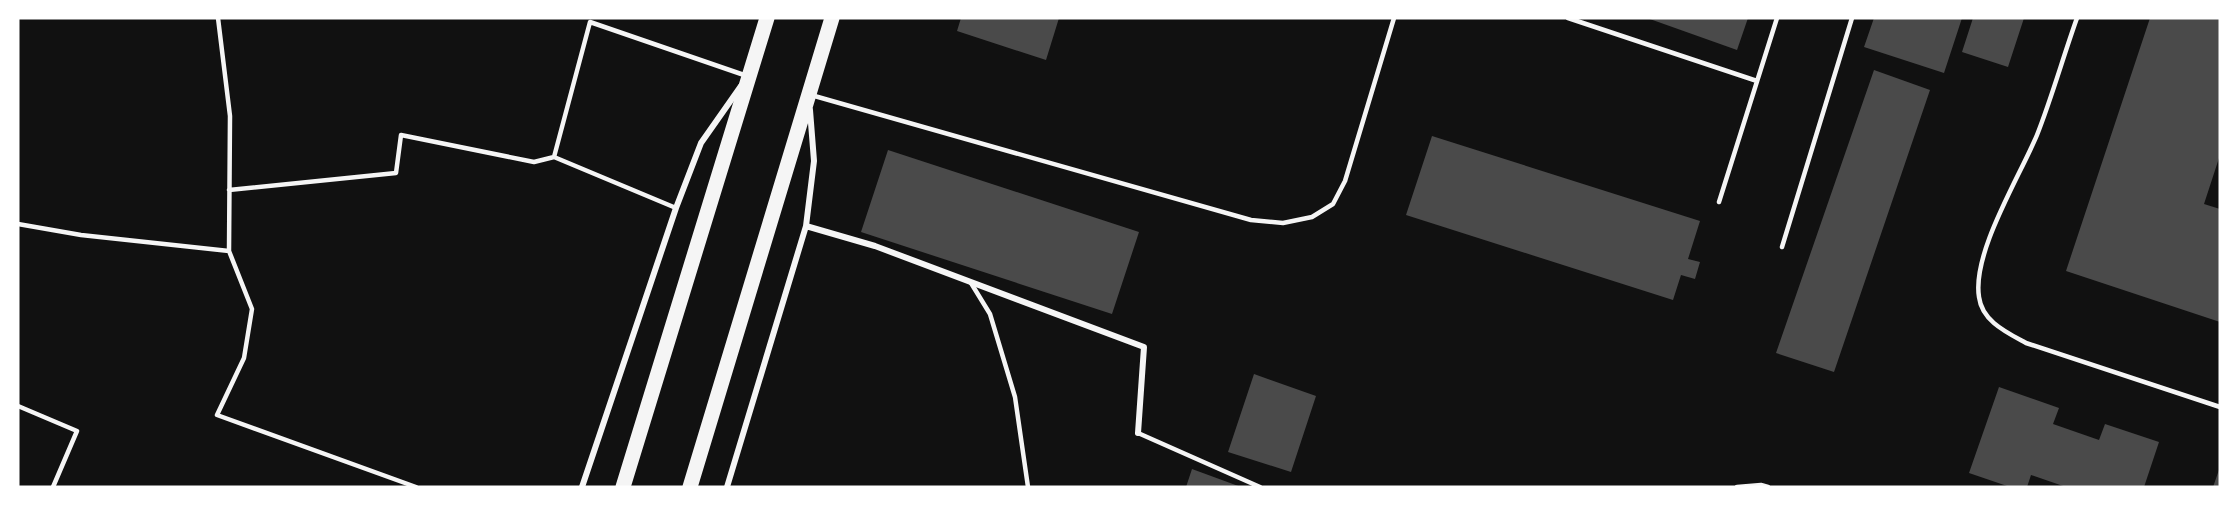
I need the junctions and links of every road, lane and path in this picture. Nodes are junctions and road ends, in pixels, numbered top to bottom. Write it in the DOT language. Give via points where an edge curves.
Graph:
graph roads {
  1 [pos="218,18"];
  2 [pos="766,18"];
  3 [pos="832,18"];
  4 [pos="1394,18"];
  5 [pos="1568,18"];
  6 [pos="1777,18"];
  7 [pos="1852,18"];
  8 [pos="2077,18"];
  9 [pos="590,20"];
  10 [pos="1757,81"];
  11 [pos="746,82"];
  12 [pos="806,101"];
  13 [pos="554,157"];
  14 [pos="229,190"];
  15 [pos="1719,202"];
  16 [pos="676,208"];
  17 [pos="18,224"];
  18 [pos="806,226"];
  19 [pos="1782,247"];
  20 [pos="229,251"];
  21 [pos="971,283"];
  22 [pos="18,406"];
  23 [pos="2220,406"];
  24 [pos="1138,432"];
  25 [pos="53,487"];
  26 [pos="416,487"];
  27 [pos="582,487"];
  28 [pos="623,487"];
  29 [pos="690,487"];
  30 [pos="727,487"];
  31 [pos="1028,487"];
  32 [pos="1260,487"];
  33 [pos="1737,487"];
  34 [pos="1768,487"];
  1 -- 14 [label="lane" via="230,116"];
  2 -- 11 [label="main road"];
  3 -- 12 [label="main road"];
  4 -- 12 [label="lane" via="1345,181 1333,204 1312,217 1283,223 1251,220"];
  5 -- 10 [label="lane"];
  6 -- 10 [label="lane"];
  7 -- 19 [label="lane"];
  8 -- 23 [label="lane" via="2037,134 1990,234 1978,276 1979,299 1987,317 2026,343"];
  9 -- 11 [label="lane"];
  9 -- 13 [label="lane"];
  10 -- 15 [label="lane"];
  11 -- 16 [label="street" via="701,143"];
  11 -- 28 [label="main road"];
  12 -- 18 [label="street" via="814,161"];
  12 -- 29 [label="main road"];
  13 -- 14 [label="lane" via="534,162 401,135 396,173"];
  13 -- 16 [label="lane"];
  14 -- 20 [label="lane"];
  16 -- 27 [label="street"];
  17 -- 20 [label="lane" via="81,236"];
  18 -- 21 [label="street" via="875,246"];
  18 -- 30 [label="street"];
  20 -- 26 [label="lane" via="252,309 244,358 217,415"];
  21 -- 24 [label="street" via="1144,346"];
  21 -- 31 [label="lane" via="990,314 1015,397"];
  22 -- 25 [label="lane" via="76,431"];
  24 -- 32 [label="lane"];
  33 -- 34 [label="lane"];
}
